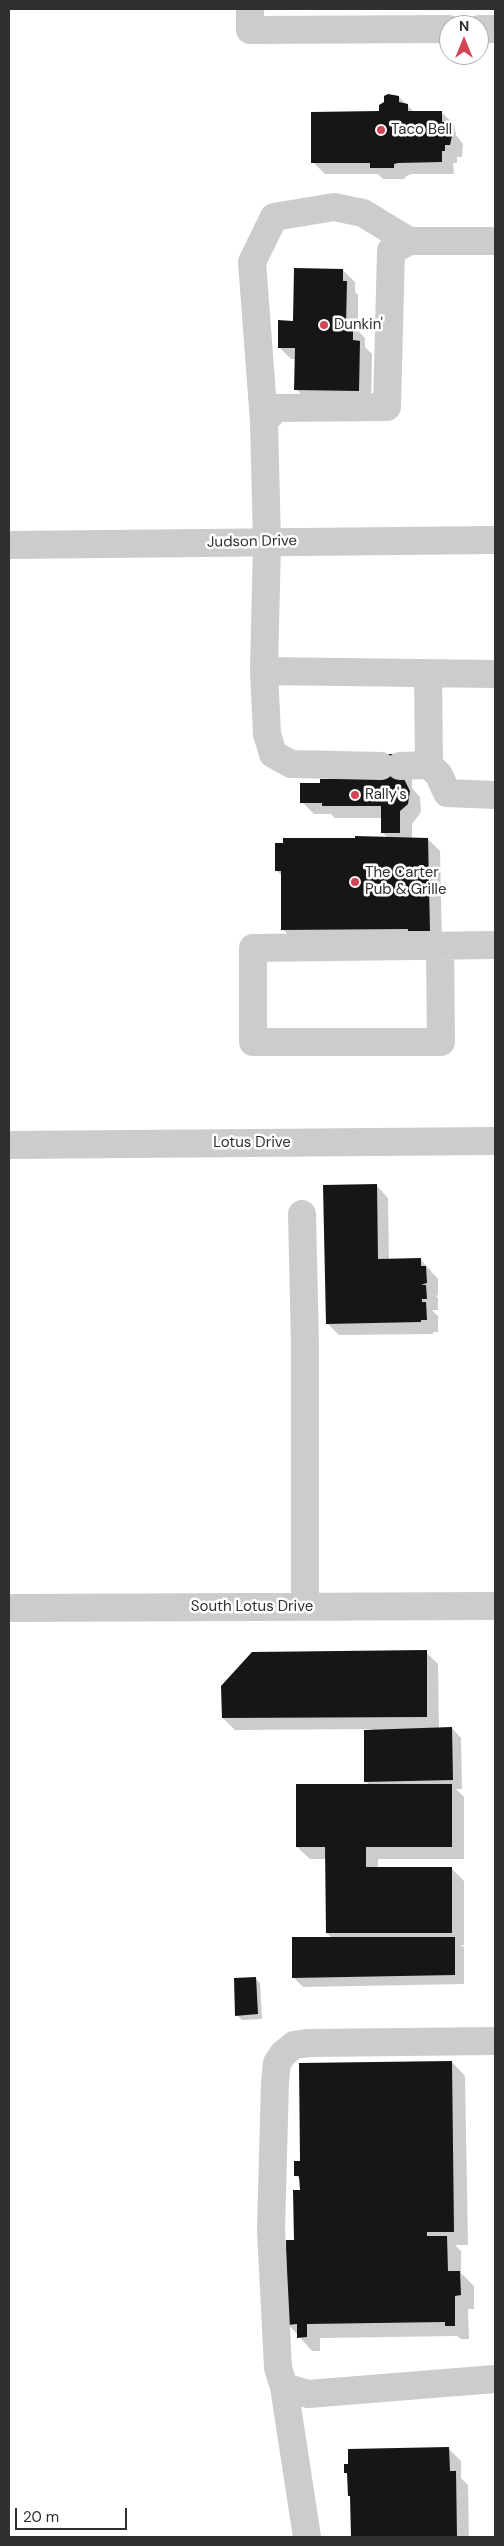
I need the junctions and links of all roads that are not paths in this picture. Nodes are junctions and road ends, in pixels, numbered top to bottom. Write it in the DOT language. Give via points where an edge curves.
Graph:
graph roads {
  1 [pos="250,9"];
  2 [pos="439,29"];
  3 [pos="409,241"];
  4 [pos="495,241"];
  5 [pos="264,422"];
  6 [pos="495,540"];
  7 [pos="266,542"];
  8 [pos="9,545"];
  9 [pos="264,670"];
  10 [pos="428,673"];
  11 [pos="495,674"];
  12 [pos="429,765"];
  13 [pos="495,794"];
  14 [pos="495,944"];
  15 [pos="440,946"];
  16 [pos="495,1141"];
  17 [pos="9,1145"];
  18 [pos="302,1214"];
  19 [pos="495,1606"];
  20 [pos="305,1607"];
  21 [pos="9,1608"];
  22 [pos="495,2041"];
  23 [pos="495,2380"];
  24 [pos="284,2387"];
  25 [pos="306,2537"];
  1 -- 2 [label="street" via="250,30"];
  3 -- 4 [label="street"];
  3 -- 5 [label="street" via="391,251 387,406 276,408"];
  3 -- 5 [label="street" via="363,212 334,207 274,217 252,262"];
  5 -- 7 [label="street"];
  6 -- 7 [label="street, Judson Drive"];
  7 -- 8 [label="street, Judson Drive"];
  7 -- 9 [label="street"];
  9 -- 10 [label="street"];
  9 -- 12 [label="street" via="268,734 273,754 292,764"];
  10 -- 11 [label="street"];
  10 -- 12 [label="street"];
  12 -- 13 [label="street" via="439,775 447,793"];
  14 -- 15 [label="street"];
  15 -- 15 [label="street" via="253,948 253,1042 441,1042"];
  16 -- 17 [label="street, Lotus Drive"];
  18 -- 20 [label="street"];
  19 -- 20 [label="street, South Lotus Drive"];
  20 -- 21 [label="street, South Lotus Drive"];
  22 -- 24 [label="street" via="309,2042 294,2045 277,2063 271,2230 278,2368"];
  23 -- 24 [label="street" via="308,2394"];
  24 -- 25 [label="street"];
}
